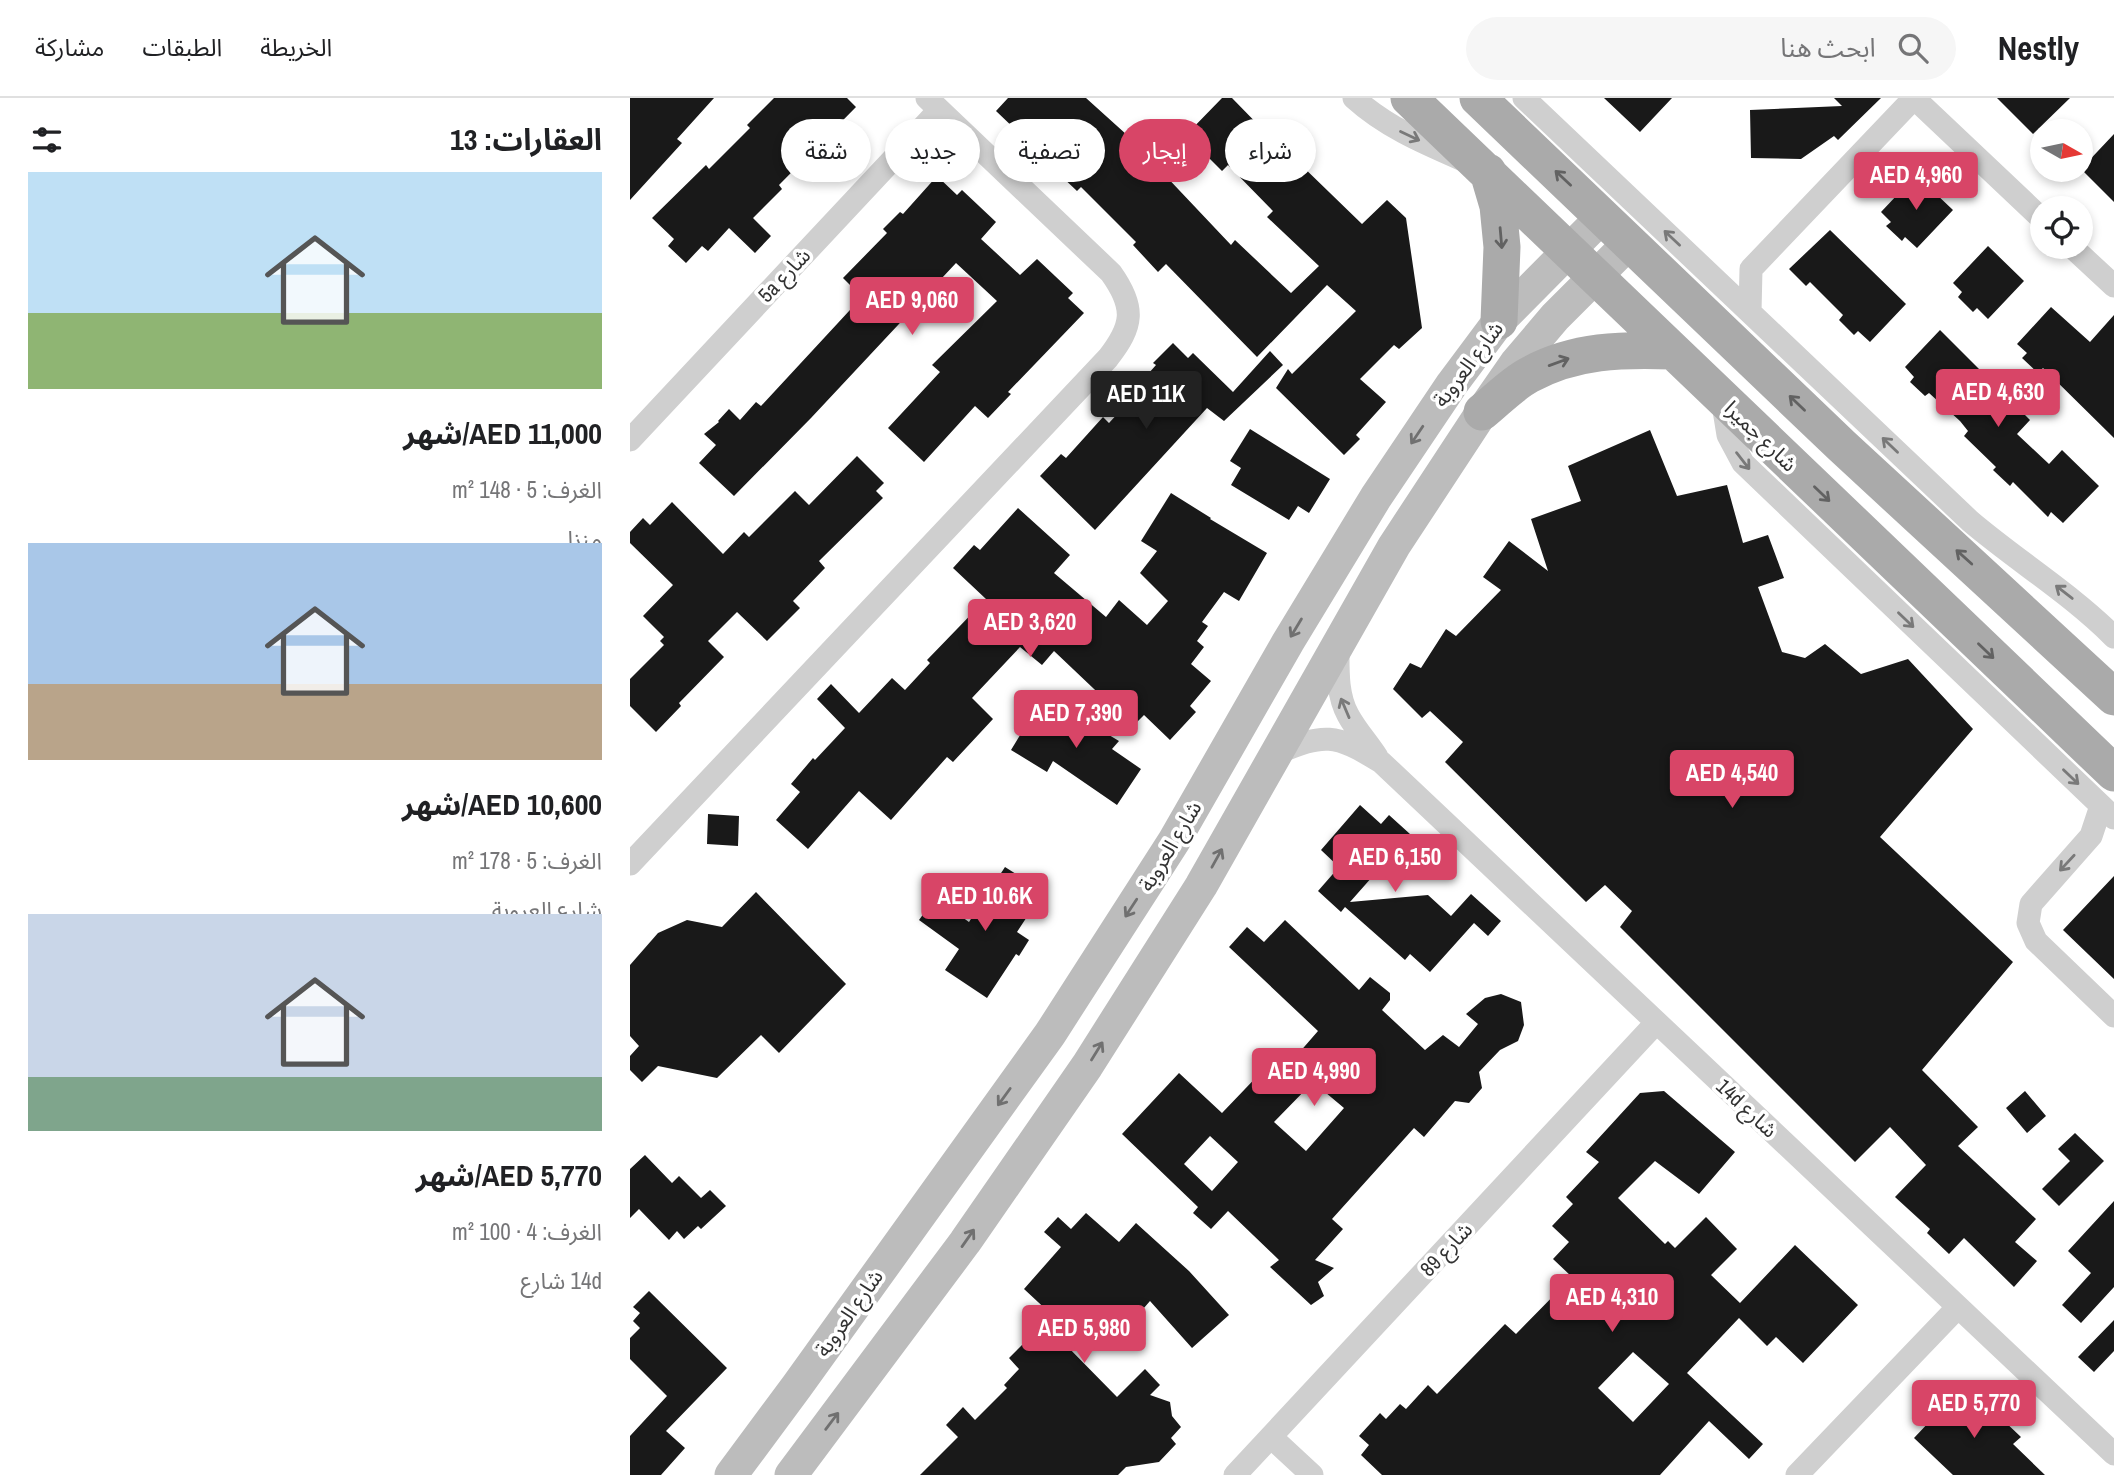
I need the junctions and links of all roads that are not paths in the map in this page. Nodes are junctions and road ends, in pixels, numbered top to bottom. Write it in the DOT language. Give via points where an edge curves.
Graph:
graph roads {
  1 [pos="1354,98"];
  2 [pos="1409,98"];
  3 [pos="1478,98"];
  4 [pos="1524,98"];
  5 [pos="1914,98"];
  6 [pos="933,104"];
  7 [pos="1487,171"];
  8 [pos="2030,208"];
  9 [pos="1603,216"];
  10 [pos="1629,243"];
  11 [pos="1569,250"];
  12 [pos="2085,259"];
  13 [pos="1704,268"];
  14 [pos="1751,269"];
  15 [pos="1595,277"];
  16 [pos="2114,286"];
  17 [pos="1751,312"];
  18 [pos="1499,321"];
  19 [pos="1672,351"];
  20 [pos="1482,412"];
  21 [pos="630,440"];
  22 [pos="2114,638"];
  23 [pos="1338,643"];
  24 [pos="2114,696"];
  25 [pos="1275,754"];
  26 [pos="1381,762"];
  27 [pos="2110,799"];
  28 [pos="630,864"];
  29 [pos="2114,1016"];
  30 [pos="1656,1023"];
  31 [pos="1958,1307"];
  32 [pos="1271,1437"];
  33 [pos="2114,1454"];
  34 [pos="731,1475"];
  35 [pos="791,1475"];
  36 [pos="1235,1475"];
  37 [pos="1312,1475"];
  38 [pos="1797,1475"];
  1 -- 7 [label="street, one-way" via="1401,132"];
  2 -- 7 [label="main road, شارع جميرا"];
  9 -- 3 [label="main road, one-way"];
  13 -- 4 [label="street, one-way"];
  5 -- 8 [label="street"];
  5 -- 14 [label="street"];
  6 -- 21 [label="street, 5a شارع"];
  6 -- 28 [label="street" via="1111,273 1124,292 1129,314 1123,338"];
  7 -- 11 [label="main road, شارع جميرا"];
  7 -- 18 [label="main road, one-way" via="1498,206 1502,247"];
  9 -- 10 [label="main road"];
  9 -- 11 [label="main road, شارع العروبة"];
  10 -- 15 [label="main road, شارع العروبة"];
  24 -- 10 [label="main road, one-way"];
  11 -- 15 [label="main road, شارع جميرا"];
  11 -- 18 [label="main road, شارع العروبة"];
  12 -- 16 [label="street"];
  13 -- 14 [label="street"];
  13 -- 17 [label="street"];
  14 -- 17 [label="street"];
  15 -- 19 [label="main road, شارع جميرا"];
  15 -- 20 [label="main road, شارع العروبة" via="1516,363"];
  22 -- 17 [label="street, one-way" via="2062,590 1970,521"];
  18 -- 34 [label="main road, شارع العروبة, one-way" via="1376,497 1174,841 1050,1034"];
  20 -- 19 [label="main road, one-way" via="1528,376 1562,360 1601,351"];
  19 -- 27 [label="main road, شارع جميرا, one-way"];
  20 -- 23 [label="main road, شارع العروبة" via="1394,546"];
  23 -- 25 [label="main road, شارع العروبة"];
  26 -- 23 [label="street, 14d شارع, one-way" via="1343,704"];
  25 -- 26 [label="street, 14d شارع" via="1308,740 1329,738"];
  35 -- 25 [label="main road, شارع العروبة, one-way" via="965,1242 1087,1066 1201,886"];
  26 -- 30 [label="street, 14d شارع"];
  27 -- 29 [label="street, one-way" via="2091,836 2031,904 2028,923 2036,941"];
  30 -- 31 [label="street, 14d شارع"];
  30 -- 32 [label="street, شارع 89"];
  31 -- 33 [label="street, 14d شارع"];
  31 -- 38 [label="street"];
  32 -- 36 [label="street, شارع 89"];
  32 -- 37 [label="street"];
}
